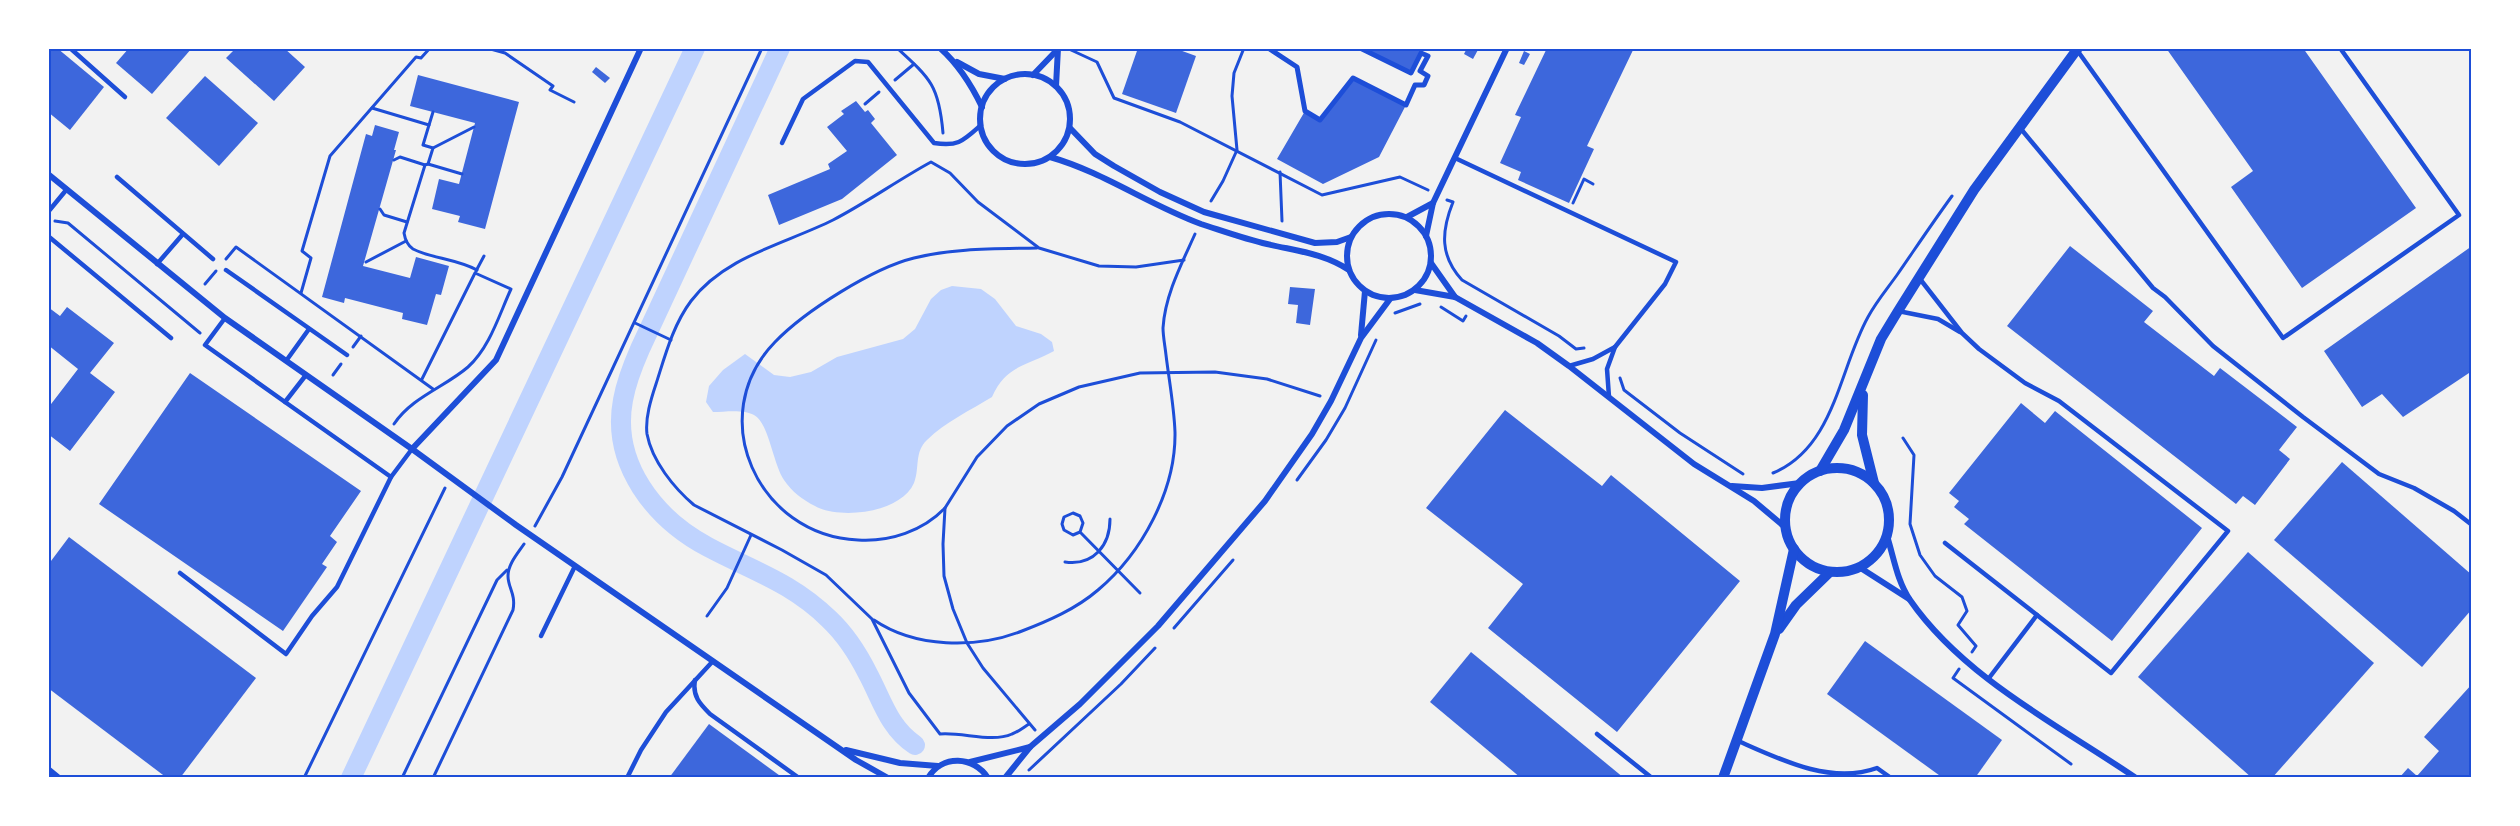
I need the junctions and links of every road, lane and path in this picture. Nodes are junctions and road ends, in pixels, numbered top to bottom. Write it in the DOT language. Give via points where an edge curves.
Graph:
graph roads {
  1 [pos="70,48"];
  2 [pos="430,48"];
  3 [pos="487,48"];
  4 [pos="641,48"];
  5 [pos="762,48"];
  6 [pos="897,48"];
  7 [pos="940,48"];
  8 [pos="1244,48"];
  9 [pos="1268,48"];
  10 [pos="1360,48"];
  11 [pos="1507,48"];
  12 [pos="2340,48"];
  13 [pos="1058,49"];
  14 [pos="1069,49"];
  15 [pos="2078,49"];
  16 [pos="954,60"];
  17 [pos="914,64"];
  18 [pos="1033,75"];
  19 [pos="1005,80"];
  20 [pos="893,81"];
  21 [pos="1056,86"];
  22 [pos="880,91"];
  23 [pos="125,97"];
  24 [pos="574,102"];
  25 [pos="865,104"];
  26 [pos="982,107"];
  27 [pos="372,108"];
  28 [pos="433,112"];
  29 [pos="429,125"];
  30 [pos="981,125"];
  31 [pos="474,127"];
  32 [pos="2018,127"];
  33 [pos="1070,128"];
  34 [pos="782,143"];
  35 [pos="941,144"];
  36 [pos="432,148"];
  37 [pos="1237,150"];
  38 [pos="1050,157"];
  39 [pos="1455,158"];
  40 [pos="394,160"];
  41 [pos="931,162"];
  42 [pos="426,164"];
  43 [pos="1280,172"];
  44 [pos="48,174"];
  45 [pos="462,174"];
  46 [pos="117,177"];
  47 [pos="1593,184"];
  48 [pos="67,189"];
  49 [pos="1429,191"];
  50 [pos="1953,194"];
  51 [pos="1448,200"];
  52 [pos="1433,203"];
  53 [pos="1572,204"];
  54 [pos="1207,206"];
  55 [pos="380,209"];
  56 [pos="48,212"];
  57 [pos="1407,217"];
  58 [pos="52,218"];
  59 [pos="407,222"];
  60 [pos="1196,230"];
  61 [pos="183,234"];
  62 [pos="1281,235"];
  63 [pos="48,236"];
  64 [pos="1426,236"];
  65 [pos="1352,237"];
  66 [pos="406,241"];
  67 [pos="1039,248"];
  68 [pos="484,256"];
  69 [pos="213,259"];
  70 [pos="1184,260"];
  71 [pos="224,262"];
  72 [pos="366,262"];
  73 [pos="1431,263"];
  74 [pos="157,264"];
  75 [pos="217,269"];
  76 [pos="226,270"];
  77 [pos="1349,270"];
  78 [pos="476,271"];
  79 [pos="1918,278"];
  80 [pos="205,284"];
  81 [pos="1415,290"];
  82 [pos="1365,291"];
  83 [pos="301,293"];
  84 [pos="1455,297"];
  85 [pos="1390,299"];
  86 [pos="1898,311"];
  87 [pos="225,318"];
  88 [pos="635,323"];
  89 [pos="309,329"];
  90 [pos="1962,333"];
  91 [pos="171,338"];
  92 [pos="1361,338"];
  93 [pos="209,340"];
  94 [pos="671,340"];
  95 [pos="1589,347"];
  96 [pos="1615,347"];
  97 [pos="347,355"];
  98 [pos="286,361"];
  99 [pos="1569,366"];
  100 [pos="1169,373"];
  101 [pos="1618,374"];
  102 [pos="306,375"];
  103 [pos="422,379"];
  104 [pos="1864,382"];
  105 [pos="433,389"];
  106 [pos="1322,397"];
  107 [pos="1610,397"];
  108 [pos="285,402"];
  109 [pos="388,433"];
  110 [pos="1903,438"];
  111 [pos="412,449"];
  112 [pos="1820,471"];
  113 [pos="1770,474"];
  114 [pos="1745,475"];
  115 [pos="391,477"];
  116 [pos="450,478"];
  117 [pos="1800,483"];
  118 [pos="1874,483"];
  119 [pos="1730,486"];
  120 [pos="945,508"];
  121 [pos="1110,519"];
  122 [pos="2472,525"];
  123 [pos="535,526"];
  124 [pos="1786,528"];
  125 [pos="1080,532"];
  126 [pos="751,535"];
  127 [pos="1887,536"];
  128 [pos="1945,543"];
  129 [pos="523,545"];
  130 [pos="1794,549"];
  131 [pos="1099,552"];
  132 [pos="1065,562"];
  133 [pos="575,566"];
  134 [pos="1859,567"];
  135 [pos="509,569"];
  136 [pos="1117,571"];
  137 [pos="1830,572"];
  138 [pos="180,573"];
  139 [pos="1140,593"];
  140 [pos="1910,600"];
  141 [pos="2037,615"];
  142 [pos="707,616"];
  143 [pos="872,619"];
  144 [pos="1775,634"];
  145 [pos="541,636"];
  146 [pos="967,643"];
  147 [pos="1974,650"];
  148 [pos="713,661"];
  149 [pos="1959,669"];
  150 [pos="1989,678"];
  151 [pos="695,680"];
  152 [pos="1597,734"];
  153 [pos="1736,740"];
  154 [pos="837,746"];
  155 [pos="1030,747"];
  156 [pos="970,762"];
  157 [pos="2071,765"];
  158 [pos="938,766"];
  159 [pos="48,769"];
  160 [pos="59,778"];
  161 [pos="304,778"];
  162 [pos="402,778"];
  163 [pos="433,778"];
  164 [pos="627,778"];
  165 [pos="799,778"];
  166 [pos="888,778"];
  167 [pos="928,778"];
  168 [pos="988,778"];
  169 [pos="1005,778"];
  170 [pos="1652,778"];
  171 [pos="1723,778"];
  172 [pos="1891,778"];
  173 [pos="2136,778"];
  1 -- 23 [label="lane"];
  2 -- 27 [label="path" via="421,58 416,57"];
  3 -- 24 [label="path" via="505,53 553,86 550,90"];
  4 -- 111 [label="street" via="496,360"];
  5 -- 88 [label="path"];
  6 -- 17 [label="path"];
  7 -- 16 [label="street"];
  8 -- 37 [label="path" via="1234,73 1232,96"];
  9 -- 10 [label="street" via="1297,67 1305,111 1320,120 1353,78 1406,105 1415,85 1425,85 1428,76 1420,71 1428,56 1421,53 1412,73"];
  11 -- 39 [label="street"];
  12 -- 15 [label="lane" via="2459,215 2283,338"];
  13 -- 18 [label="street"];
  13 -- 21 [label="street"];
  14 -- 37 [label="path" via="1097,62 1114,98 1180,122"];
  15 -- 32 [label="street"];
  16 -- 19 [label="street" via="979,74"];
  16 -- 26 [label="street"];
  17 -- 20 [label="path"];
  17 -- 35 [label="path" via="929,78 941,105"];
  18 -- 19 [label="street"];
  18 -- 21 [label="street"];
  19 -- 26 [label="street" via="995,86"];
  21 -- 33 [label="street" via="1070,113"];
  22 -- 25 [label="path"];
  26 -- 30 [label="street"];
  27 -- 29 [label="path"];
  27 -- 83 [label="path" via="330,156 302,251 311,258"];
  28 -- 29 [label="path"];
  29 -- 36 [label="path" via="423,145"];
  30 -- 35 [label="lane" via="961,142"];
  30 -- 38 [label="street" via="989,146 1006,160 1029,164"];
  31 -- 36 [label="path"];
  32 -- 79 [label="street"];
  32 -- 122 [label="lane" via="2153,288 2213,346 2379,474 2414,488"];
  33 -- 38 [label="street" via="1066,140"];
  33 -- 62 [label="street" via="1095,154 1160,192 1204,212"];
  34 -- 35 [label="lane" via="803,99 855,61 862,60 868,62 929,138"];
  35 -- 41 [label="path"];
  36 -- 42 [label="path"];
  37 -- 43 [label="path"];
  37 -- 54 [label="path"];
  38 -- 77 [label="street" via="1080,166 1179,215 1256,241 1321,255"];
  39 -- 52 [label="street"];
  39 -- 96 [label="lane" via="1676,262 1665,284"];
  40 -- 42 [label="path" via="400,157"];
  41 -- 67 [label="path" via="950,172 978,202"];
  41 -- 94 [label="path" via="834,220 747,257 727,270 692,300"];
  42 -- 45 [label="path"];
  42 -- 59 [label="path"];
  43 -- 49 [label="path" via="1322,195 1400,177"];
  43 -- 62 [label="path"];
  44 -- 48 [label="street"];
  46 -- 61 [label="lane"];
  47 -- 53 [label="path" via="1584,179"];
  48 -- 56 [label="lane"];
  48 -- 74 [label="street"];
  50 -- 113 [label="path" via="1869,315 1818,434 1792,462"];
  51 -- 95 [label="path" via="1453,202 1443,233 1444,252 1462,280 1576,349"];
  52 -- 57 [label="street"];
  52 -- 64 [label="street"];
  55 -- 59 [label="path" via="384,215"];
  57 -- 64 [label="street"];
  57 -- 65 [label="street" via="1383,214 1359,227"];
  58 -- 93 [label="path" via="57,223 68,223"];
  59 -- 66 [label="path"];
  60 -- 70 [label="path"];
  61 -- 69 [label="lane"];
  61 -- 74 [label="lane"];
  62 -- 65 [label="street" via="1325,243"];
  63 -- 91 [label="lane"];
  64 -- 73 [label="street"];
  65 -- 77 [label="street"];
  66 -- 72 [label="path"];
  66 -- 78 [label="path" via="413,249 463,263"];
  67 -- 70 [label="path" via="1099,266 1136,267"];
  67 -- 120 [label="path" via="973,250 915,258 833,297 777,340 756,366 744,393 742,436 752,470 784,512 812,530 845,540 874,541 914,531"];
  68 -- 78 [label="path"];
  70 -- 100 [label="path" via="1170,290 1163,328"];
  71 -- 83 [label="path" via="236,247"];
  73 -- 81 [label="street"];
  73 -- 84 [label="street"];
  74 -- 87 [label="street"];
  75 -- 80 [label="path"];
  76 -- 89 [label="lane"];
  77 -- 82 [label="street"];
  78 -- 103 [label="path"];
  78 -- 105 [label="path" via="511,289 479,355 467,368"];
  79 -- 86 [label="street"];
  79 -- 90 [label="lane"];
  81 -- 84 [label="street"];
  81 -- 85 [label="street"];
  82 -- 85 [label="street"];
  82 -- 92 [label="street"];
  83 -- 103 [label="path"];
  84 -- 99 [label="street" via="1537,343"];
  85 -- 92 [label="street"];
  86 -- 90 [label="lane" via="1938,319"];
  86 -- 104 [label="street" via="1881,339"];
  87 -- 93 [label="lane"];
  87 -- 98 [label="street"];
  88 -- 94 [label="path"];
  88 -- 123 [label="path"];
  89 -- 97 [label="lane"];
  89 -- 98 [label="lane"];
  90 -- 141 [label="lane" via="2025,382 2059,401 2228,531 2111,674"];
  92 -- 155 [label="street" via="1321,417 1265,501 1158,626 1080,704"];
  93 -- 108 [label="lane" via="205,345"];
  94 -- 126 [label="path" via="648,418 652,448 682,495"];
  96 -- 99 [label="lane"];
  96 -- 107 [label="lane" via="1607,369"];
  98 -- 102 [label="street"];
  99 -- 107 [label="street"];
  100 -- 106 [label="path" via="1215,372 1268,379"];
  100 -- 120 [label="path" via="1140,373 1079,387 1040,404 1007,426 977,457"];
  100 -- 136 [label="path" via="1175,433 1169,477 1147,530"];
  101 -- 114 [label="path" via="1624,390"];
  102 -- 108 [label="lane"];
  102 -- 109 [label="street"];
  103 -- 105 [label="path"];
  104 -- 112 [label="street" via="1844,430"];
  104 -- 118 [label="street" via="1862,435"];
  105 -- 109 [label="path" via="402,414"];
  107 -- 119 [label="street" via="1694,464"];
  108 -- 115 [label="lane"];
  109 -- 111 [label="street"];
  110 -- 147 [label="path" via="1914,455 1910,524 1920,555 1935,576 1962,597 1967,611 1958,626 1976,646"];
  111 -- 115 [label="lane"];
  111 -- 116 [label="street"];
  112 -- 117 [label="street"];
  112 -- 118 [label="street" via="1849,469"];
  115 -- 138 [label="lane" via="337,587 286,654"];
  116 -- 133 [label="street"];
  116 -- 161 [label="path"];
  117 -- 119 [label="street" via="1762,488"];
  117 -- 124 [label="street" via="1786,512"];
  118 -- 127 [label="street" via="1888,508"];
  119 -- 124 [label="street"];
  120 -- 146 [label="path" via="944,576"];
  121 -- 131 [label="path" via="1108,540"];
  124 -- 130 [label="street"];
  125 -- 125 [label="path" via="1073,535 1064,530 1062,524 1067,515 1073,513 1082,519"];
  125 -- 131 [label="path"];
  126 -- 142 [label="path" via="736,570"];
  126 -- 143 [label="path" via="826,575"];
  127 -- 134 [label="street" via="1871,560"];
  127 -- 140 [label="street" via="1897,573"];
  128 -- 141 [label="lane"];
  129 -- 135 [label="path"];
  130 -- 137 [label="street" via="1803,560"];
  130 -- 144 [label="street"];
  131 -- 132 [label="path" via="1086,561"];
  131 -- 136 [label="path"];
  133 -- 145 [label="lane"];
  133 -- 148 [label="street"];
  134 -- 137 [label="street"];
  134 -- 140 [label="street"];
  135 -- 162 [label="path" via="496,580"];
  135 -- 163 [label="path" via="513,610"];
  136 -- 139 [label="path"];
  136 -- 146 [label="path" via="1088,597 1050,621 1011,636"];
  137 -- 144 [label="street" via="1796,605"];
  140 -- 150 [label="street" via="1950,647"];
  141 -- 150 [label="lane"];
  143 -- 146 [label="path" via="889,630 918,639"];
  143 -- 146 [label="path" via="909,693 940,735 1012,735 1029,724"];
  144 -- 153 [label="street"];
  148 -- 151 [label="lane"];
  148 -- 154 [label="street"];
  149 -- 157 [label="path" via="1953,678"];
  150 -- 173 [label="street"];
  151 -- 164 [label="lane" via="666,712"];
  151 -- 165 [label="lane" via="695,695 710,714"];
  152 -- 170 [label="lane"];
  153 -- 171 [label="street"];
  153 -- 172 [label="lane" via="1789,763 1838,774 1861,774 1877,768"];
  154 -- 158 [label="street" via="878,759"];
  154 -- 166 [label="street"];
  155 -- 156 [label="street"];
  155 -- 169 [label="street"];
  156 -- 158 [label="street"];
  156 -- 168 [label="street"];
  158 -- 167 [label="street"];
  159 -- 160 [label="street"];
}
